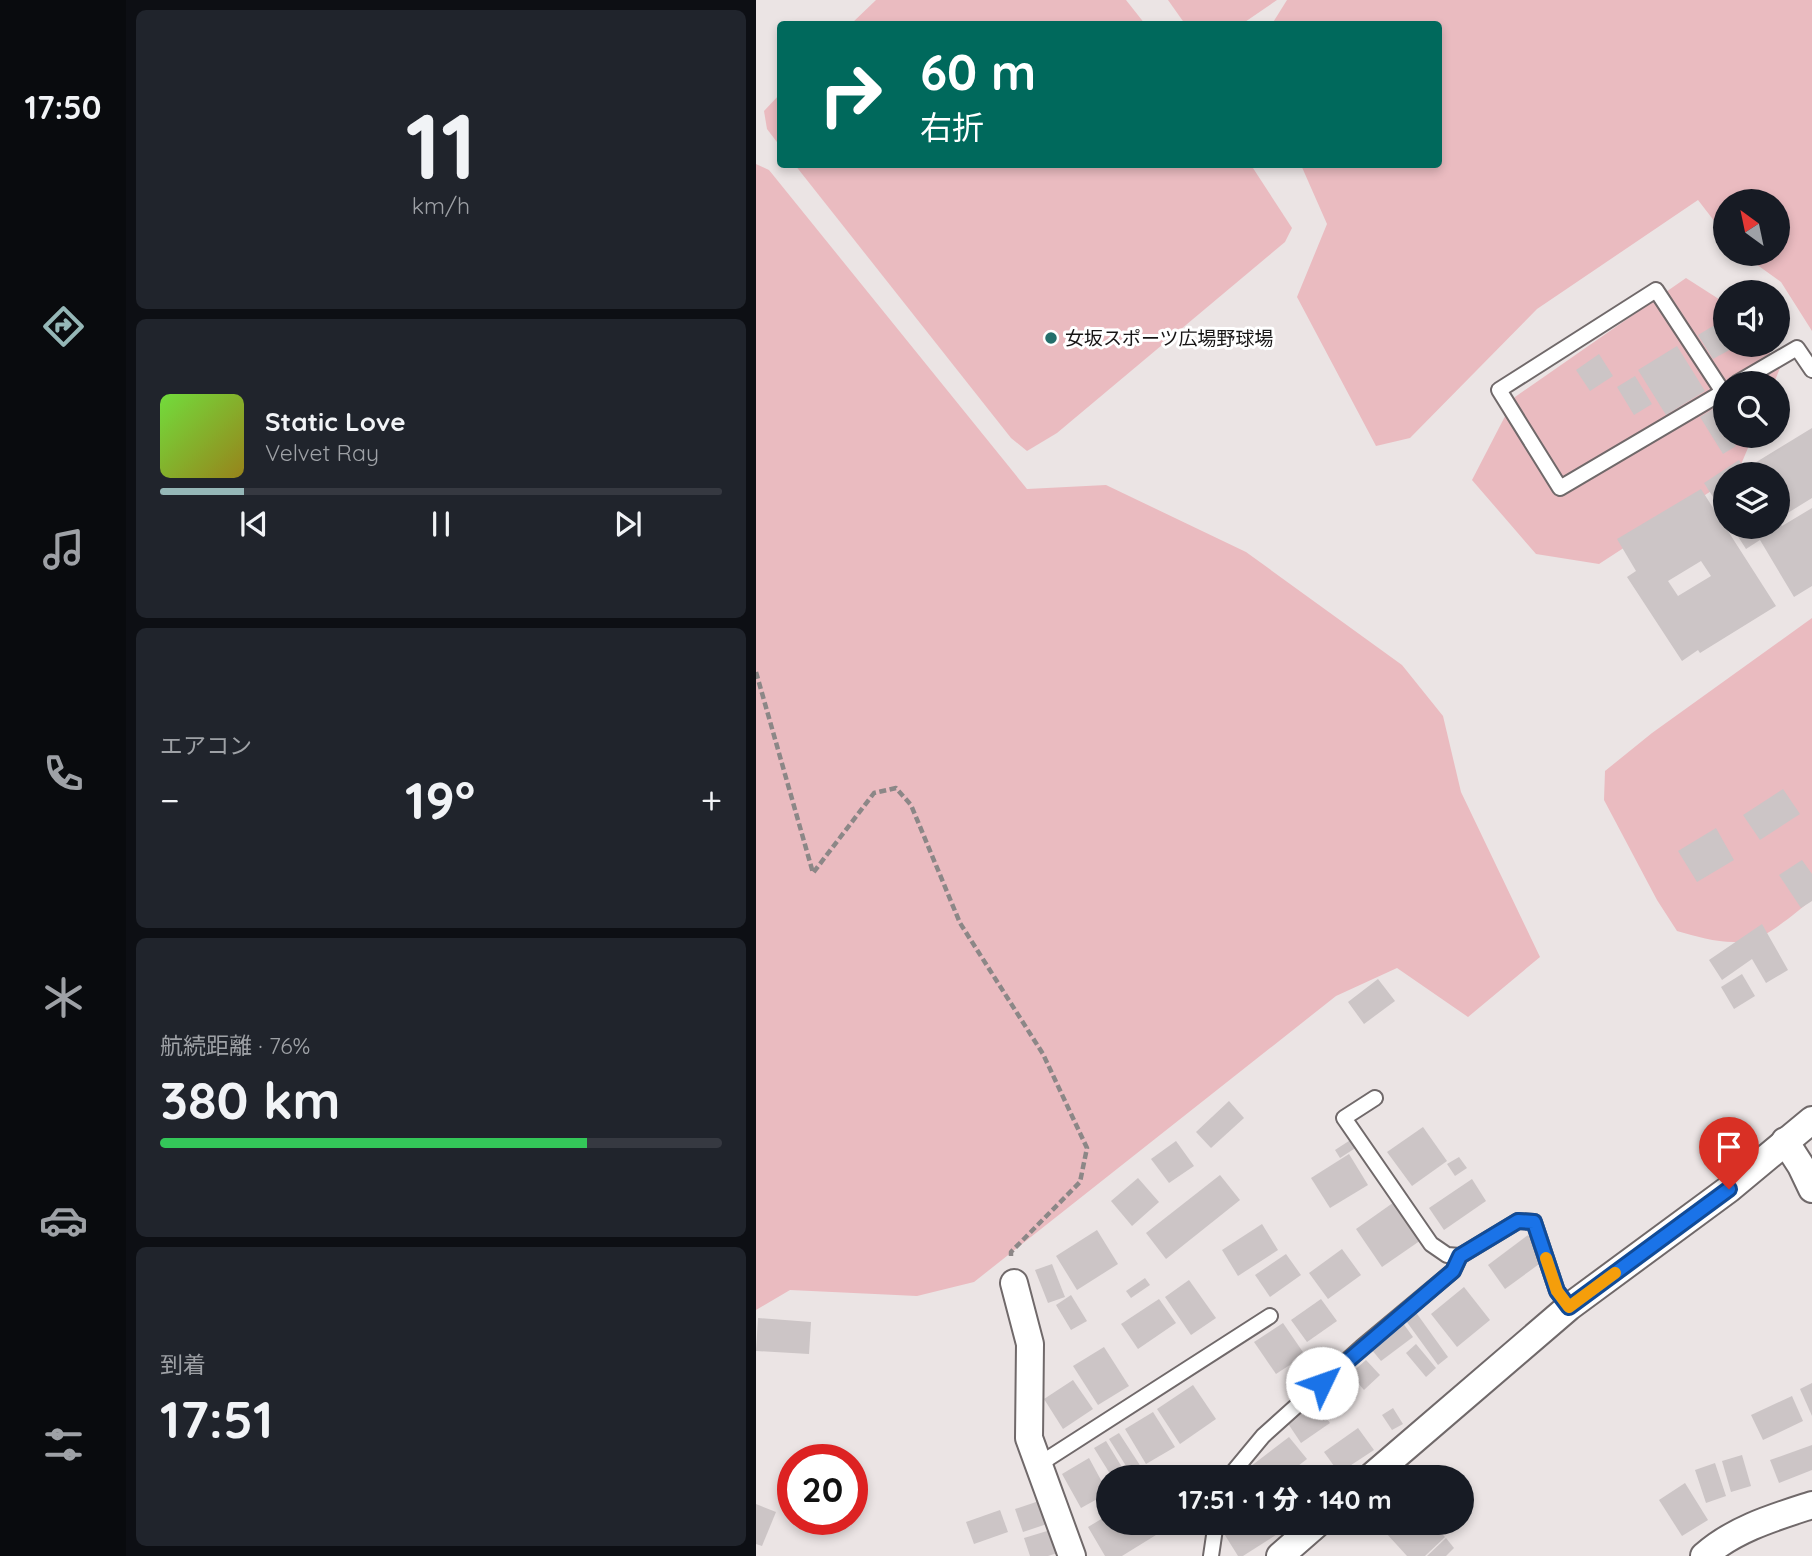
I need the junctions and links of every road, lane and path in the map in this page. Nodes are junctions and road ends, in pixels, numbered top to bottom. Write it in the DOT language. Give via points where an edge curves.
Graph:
graph roads {
  1 [pos="1812,370"];
  2 [pos="1758,371"];
  3 [pos="1724,391"];
  4 [pos="756,672"];
  5 [pos="1375,1098"];
  6 [pos="1812,1120"];
  7 [pos="1785,1141"];
  8 [pos="1808,1173"];
  9 [pos="1460,1256"];
  10 [pos="1014,1283"];
  11 [pos="1569,1307"];
  12 [pos="1270,1317"];
  13 [pos="1038,1465"];
  14 [pos="1240,1465"];
  15 [pos="1385,1465"];
  16 [pos="1812,1505"];
  17 [pos="1214,1535"];
  18 [pos="1304,1535"];
  19 [pos="1072,1556"];
  20 [pos="1211,1556"];
  21 [pos="1280,1556"];
  22 [pos="1704,1556"];
  1 -- 2 [label="lane" via="1797,348"];
  3 -- 3 [label="lane" via="1560,488 1499,390 1656,290"];
  4 -- 10 [label="path" via="813,873 874,793 896,788 911,805 960,923 1043,1054 1087,1148 1080,1182 1011,1252"];
  5 -- 9 [label="lane" via="1344,1118 1431,1244 1447,1255"];
  6 -- 7 [label="street"];
  7 -- 8 [label="street"];
  7 -- 11 [label="street" via="1729,1189"];
  9 -- 11 [label="lane" via="1518,1221 1534,1222 1557,1291"];
  9 -- 14 [label="lane" via="1453,1271 1263,1436"];
  10 -- 13 [label="street" via="1030,1344 1030,1437"];
  11 -- 15 [label="street"];
  12 -- 13 [label="lane"];
  13 -- 19 [label="street"];
  16 -- 22 [label="street" via="1734,1535"];
  17 -- 20 [label="lane"];
  18 -- 21 [label="street"];
}
